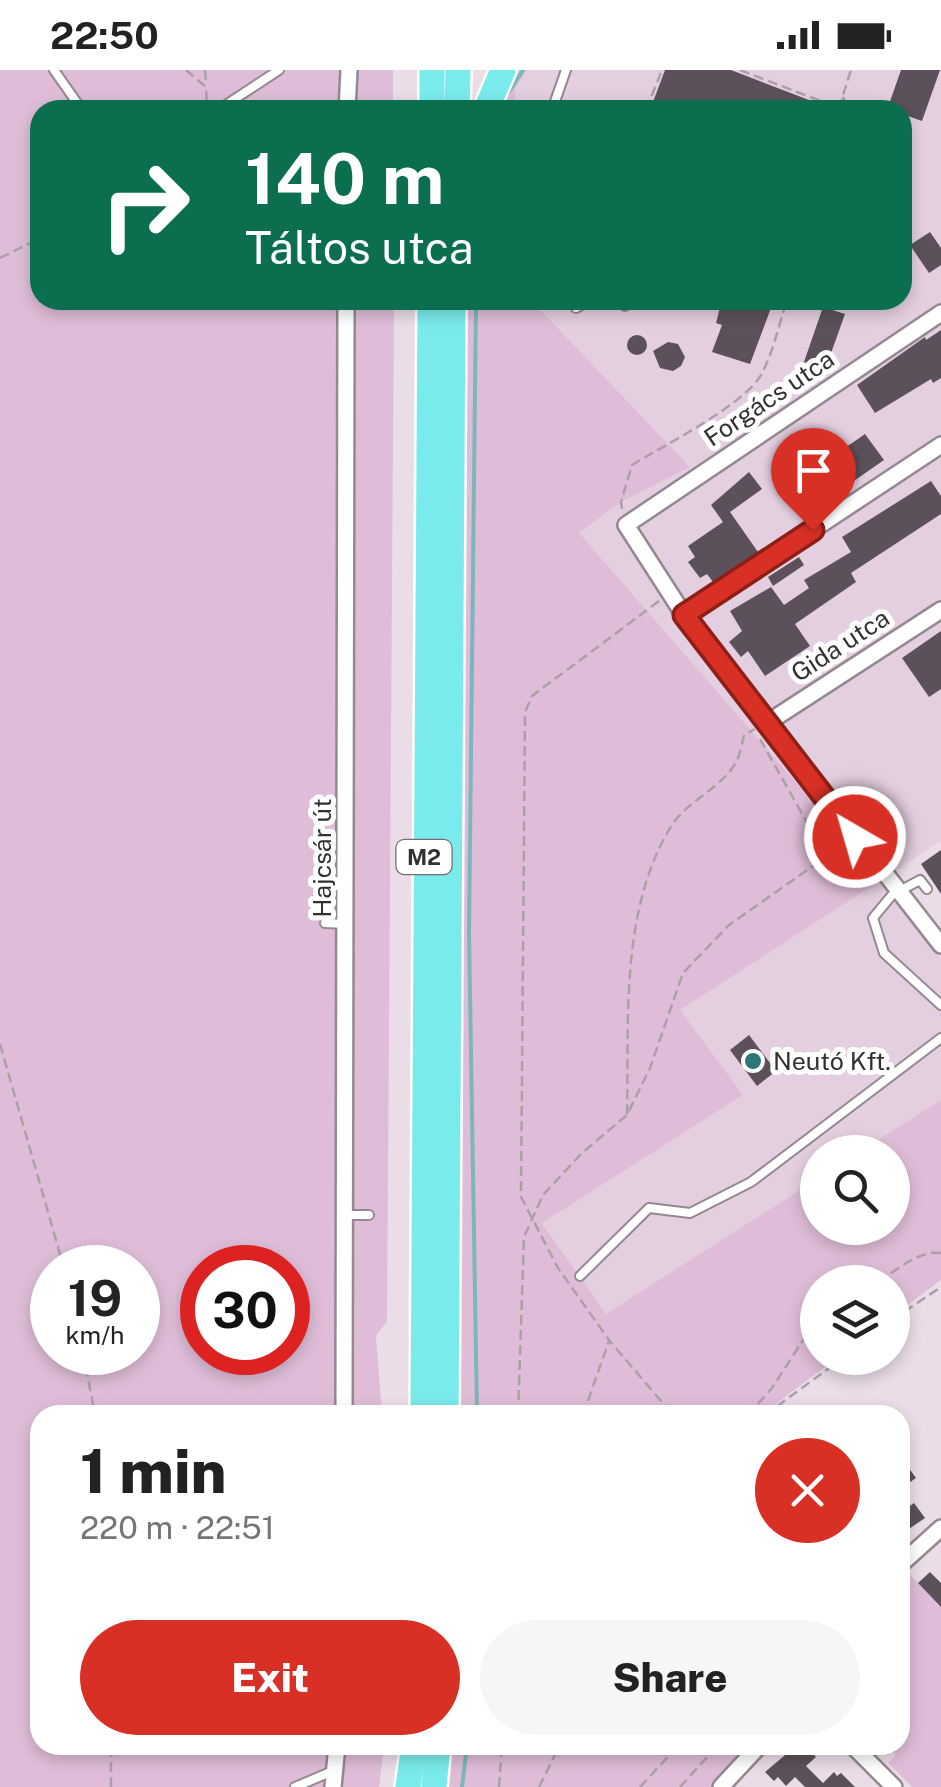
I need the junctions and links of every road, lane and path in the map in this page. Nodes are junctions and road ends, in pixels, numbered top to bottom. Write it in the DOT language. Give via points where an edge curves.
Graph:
graph roads {
  1 [pos="54,70"];
  2 [pos="186,70"];
  3 [pos="205,70"];
  4 [pos="279,70"];
  5 [pos="349,70"];
  6 [pos="432,70"];
  7 [pos="458,70"];
  8 [pos="503,70"];
  9 [pos="566,70"];
  10 [pos="662,70"];
  11 [pos="740,70"];
  12 [pos="851,70"];
  13 [pos="206,87"];
  14 [pos="842,96"];
  15 [pos="75,100"];
  16 [pos="207,100"];
  17 [pos="233,100"];
  18 [pos="348,100"];
  19 [pos="432,100"];
  20 [pos="457,100"];
  21 [pos="490,100"];
  22 [pos="556,100"];
  23 [pos="650,100"];
  24 [pos="817,100"];
  25 [pos="841,100"];
  26 [pos="844,100"];
  27 [pos="30,243"];
  28 [pos="0,258"];
  29 [pos="346,310"];
  30 [pos="430,310"];
  31 [pos="454,310"];
  32 [pos="783,310"];
  33 [pos="941,313"];
  34 [pos="941,445"];
  35 [pos="626,525"];
  36 [pos="670,593"];
  37 [pos="941,610"];
  38 [pos="684,615"];
  39 [pos="767,723"];
  40 [pos="831,806"];
  41 [pos="815,865"];
  42 [pos="927,890"];
  43 [pos="898,892"];
  44 [pos="324,923"];
  45 [pos="346,924"];
  46 [pos="941,945"];
  47 [pos="941,1004"];
  48 [pos="941,1038"];
  49 [pos="0,1044"];
  50 [pos="627,1115"];
  51 [pos="347,1215"];
  52 [pos="369,1215"];
  53 [pos="533,1215"];
  54 [pos="57,1245"];
  55 [pos="941,1253"];
  56 [pos="902,1265"];
  57 [pos="580,1276"];
  58 [pos="941,1287"];
  59 [pos="910,1308"];
  60 [pos="610,1340"];
  61 [pos="800,1345"];
  62 [pos="87,1375"];
  63 [pos="819,1375"];
  64 [pos="93,1405"];
  65 [pos="344,1405"];
  66 [pos="423,1405"];
  67 [pos="446,1405"];
  68 [pos="518,1405"];
  69 [pos="587,1405"];
  70 [pos="665,1405"];
  71 [pos="757,1405"];
  72 [pos="779,1405"];
  73 [pos="941,1528"];
  74 [pos="910,1555"];
  75 [pos="111,1755"];
  76 [pos="413,1755"];
  77 [pos="437,1755"];
  78 [pos="501,1755"];
  79 [pos="555,1755"];
  80 [pos="670,1755"];
  81 [pos="709,1755"];
  82 [pos="751,1755"];
  83 [pos="862,1755"];
  84 [pos="334,1778"];
  85 [pos="111,1787"];
  86 [pos="296,1787"];
  87 [pos="408,1787"];
  88 [pos="434,1787"];
  89 [pos="498,1787"];
  90 [pos="539,1787"];
  91 [pos="640,1787"];
  92 [pos="680,1787"];
  93 [pos="721,1787"];
  94 [pos="894,1787"];
  1 -- 15 [label="lane"];
  2 -- 13 [label="path"];
  3 -- 13 [label="path"];
  4 -- 17 [label="lane"];
  5 -- 18 [label="street"];
  6 -- 19 [label="highway"];
  7 -- 20 [label="highway"];
  8 -- 21 [label="highway"];
  9 -- 22 [label="lane"];
  10 -- 23 [label="path"];
  11 -- 24 [label="path"];
  12 -- 14 [label="path"];
  13 -- 16 [label="path"];
  14 -- 25 [label="path"];
  14 -- 26 [label="path"];
  27 -- 28 [label="path"];
  29 -- 45 [label="street, Hajcsár út"];
  30 -- 66 [label="highway, M2"];
  31 -- 67 [label="highway, M2"];
  32 -- 35 [label="path" via="750,388 632,465 621,502"];
  33 -- 35 [label="street, Forgács utca"];
  34 -- 38 [label="street"];
  35 -- 36 [label="street"];
  36 -- 38 [label="street"];
  36 -- 53 [label="path" via="532,696 525,712 521,1197"];
  37 -- 39 [label="street, Gida utca"];
  38 -- 39 [label="street"];
  39 -- 40 [label="street"];
  40 -- 41 [label="path" via="830,854"];
  40 -- 43 [label="street"];
  41 -- 50 [label="path" via="728,925 683,974"];
  41 -- 50 [label="path" via="814,835 758,727 744,735 725,777 682,811 656,856 631,955"];
  42 -- 43 [label="lane" via="920,880"];
  43 -- 46 [label="street"];
  43 -- 47 [label="lane" via="873,918 884,952"];
  44 -- 45 [label="lane"];
  45 -- 51 [label="street, Hajcsár út"];
  48 -- 57 [label="lane" via="751,1182 690,1213 649,1208"];
  49 -- 54 [label="path"];
  50 -- 53 [label="path" via="543,1194"];
  51 -- 52 [label="lane"];
  51 -- 65 [label="street, Hajcsár út"];
  53 -- 60 [label="path" via="558,1268"];
  53 -- 68 [label="path" via="524,1238"];
  55 -- 56 [label="path"];
  58 -- 59 [label="path"];
  60 -- 69 [label="path"];
  60 -- 70 [label="path"];
  61 -- 71 [label="path"];
  62 -- 64 [label="path"];
  63 -- 72 [label="path"];
  73 -- 74 [label="street"];
  75 -- 85 [label="path"];
  76 -- 87 [label="highway"];
  77 -- 88 [label="highway"];
  78 -- 89 [label="path"];
  79 -- 90 [label="path"];
  80 -- 91 [label="path"];
  81 -- 92 [label="path"];
  82 -- 93 [label="street"];
  83 -- 94 [label="street"];
  84 -- 86 [label="lane"];
}
